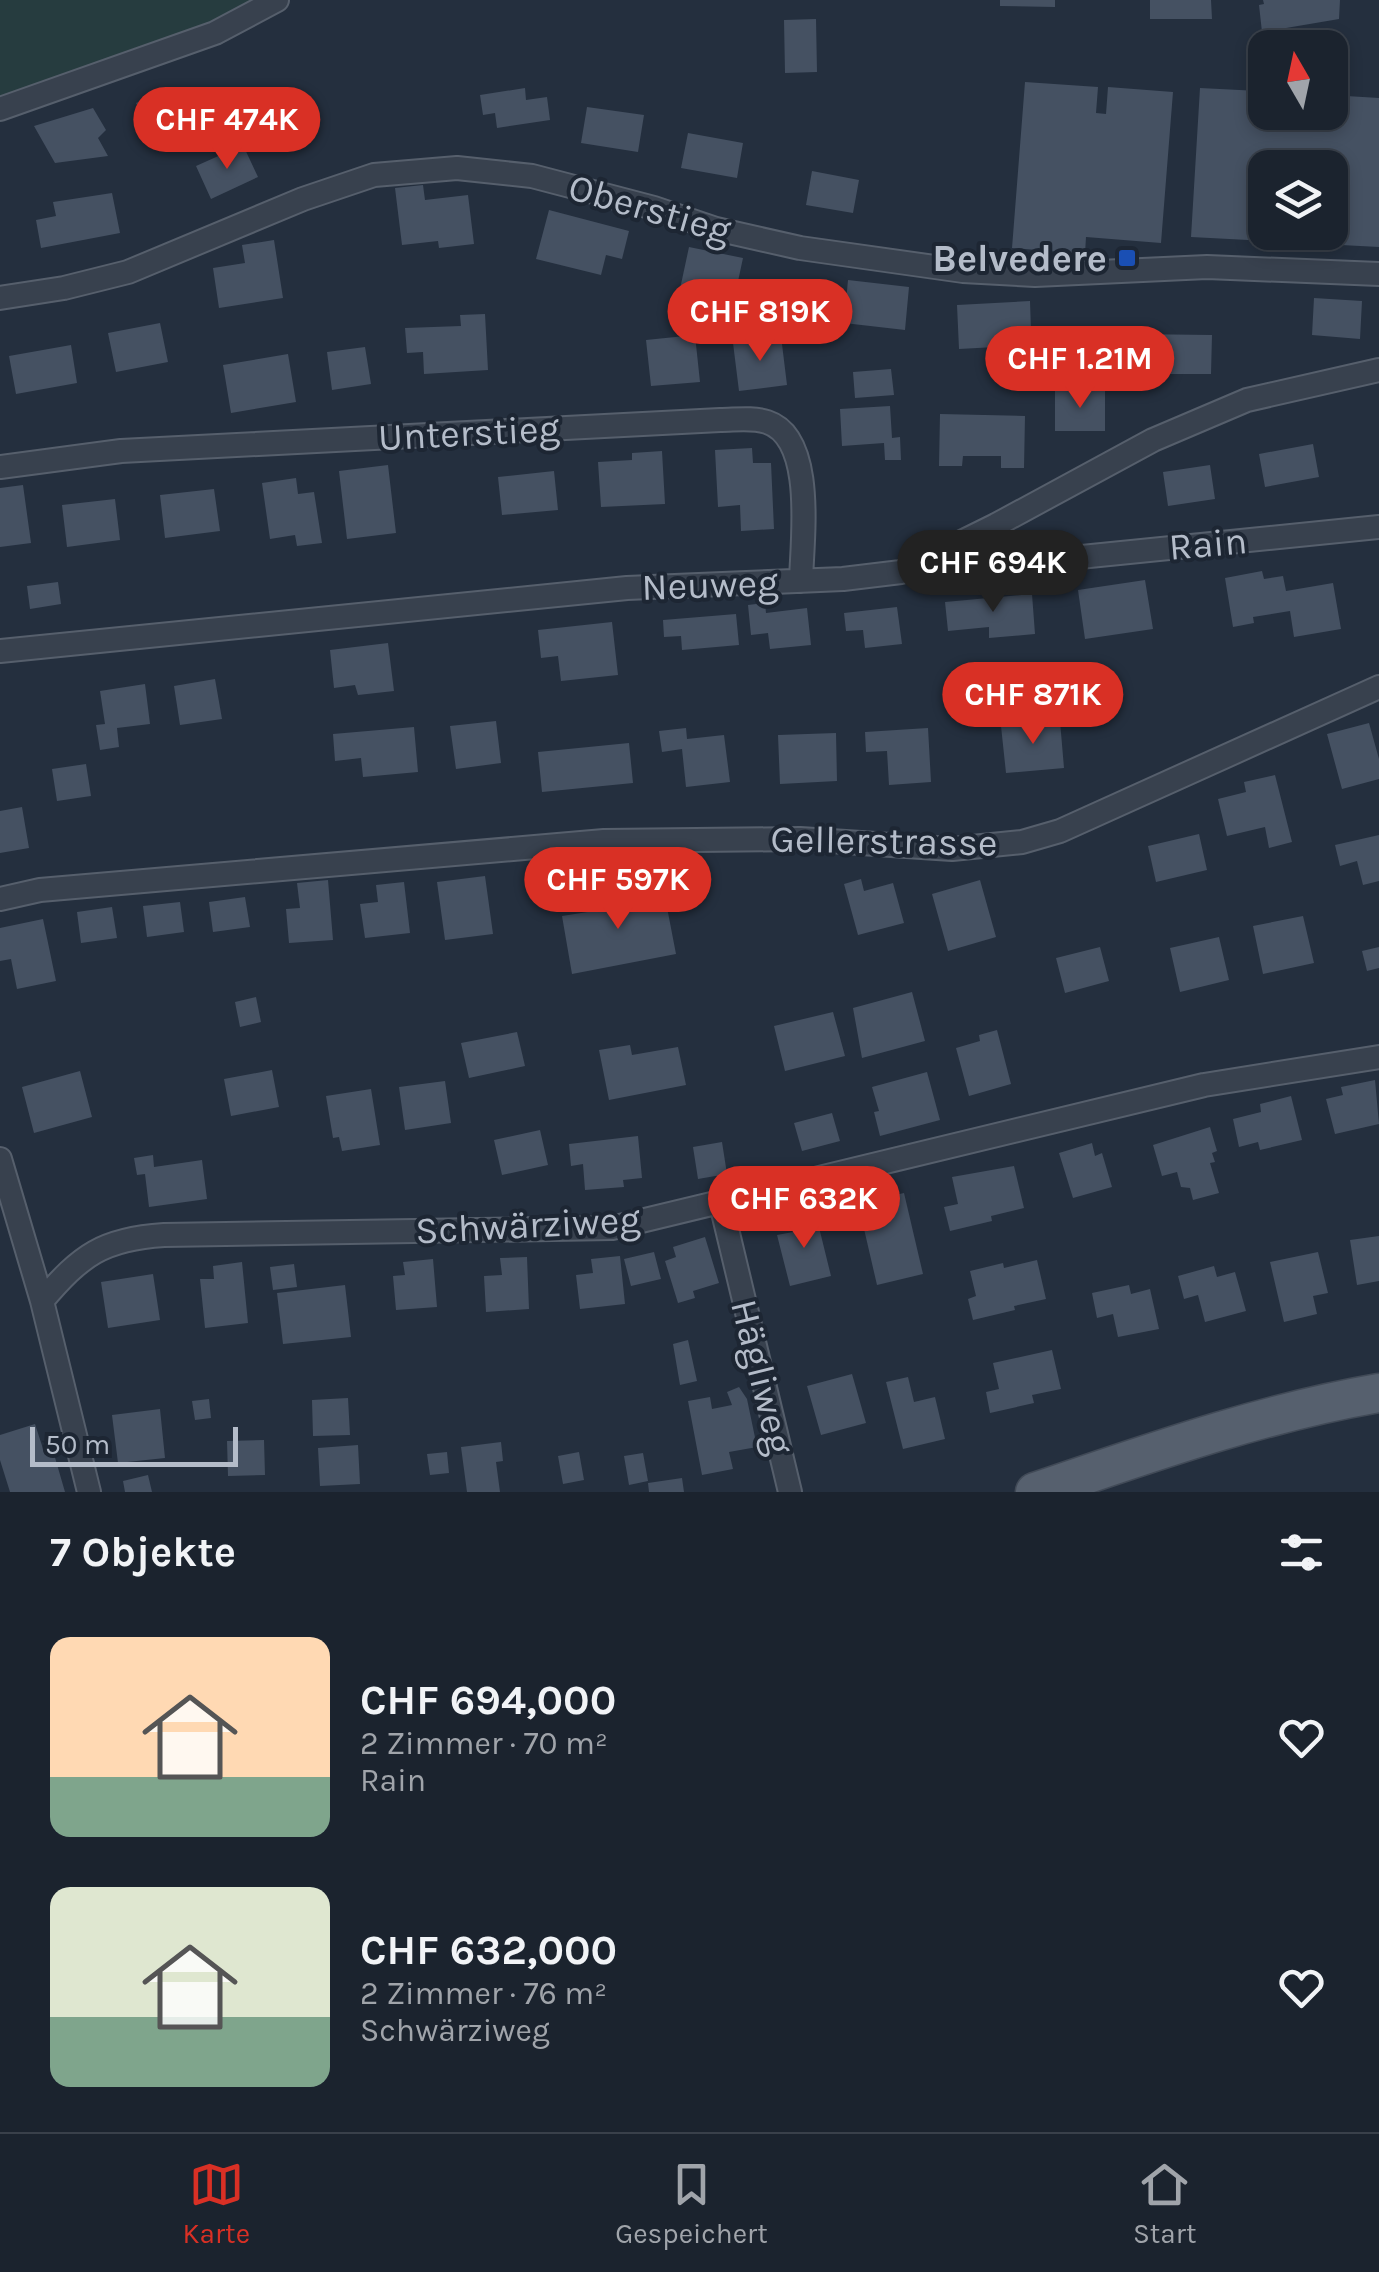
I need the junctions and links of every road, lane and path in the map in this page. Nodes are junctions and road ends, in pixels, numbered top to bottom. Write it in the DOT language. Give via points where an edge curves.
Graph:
graph roads {
  1 [pos="277,0"];
  2 [pos="0,109"];
  3 [pos="1379,274"];
  4 [pos="0,298"];
  5 [pos="1379,370"];
  6 [pos="0,467"];
  7 [pos="996,525"];
  8 [pos="1379,527"];
  9 [pos="1009,563"];
  10 [pos="917,566"];
  11 [pos="801,581"];
  12 [pos="0,651"];
  13 [pos="1379,688"];
  14 [pos="0,899"];
  15 [pos="1379,1057"];
  16 [pos="0,1158"];
  17 [pos="720,1204"];
  18 [pos="42,1301"];
  19 [pos="1379,1393"];
  20 [pos="89,1492"];
  21 [pos="790,1492"];
  22 [pos="1036,1492"];
  1 -- 2 [label="street" via="216,33"];
  3 -- 4 [label="street, Oberstieg" via="1206,267 1035,275 964,270 800,248 532,176 457,168 374,175 128,272"];
  5 -- 7 [label="street, Neuweg" via="1247,400 1153,440"];
  6 -- 11 [label="street, Unterstieg" via="121,451 768,422 796,449"];
  7 -- 9 [label="street"];
  7 -- 10 [label="street, Neuweg"];
  8 -- 9 [label="street, Rain"];
  9 -- 10 [label="street, Rain" via="952,570"];
  10 -- 11 [label="street, Neuweg"];
  11 -- 12 [label="street, Neuweg" via="596,591"];
  13 -- 14 [label="street, Gellerstrasse" via="1022,842 952,849 800,840 604,841 40,890"];
  15 -- 17 [label="street, Schwärziweg" via="1204,1085"];
  16 -- 18 [label="street"];
  17 -- 18 [label="street, Schwärziweg" via="594,1229 138,1237 88,1254"];
  17 -- 21 [label="street, Hägliweg"];
  18 -- 20 [label="street"];
  19 -- 22 [label="main road" via="1146,1454"];
}
